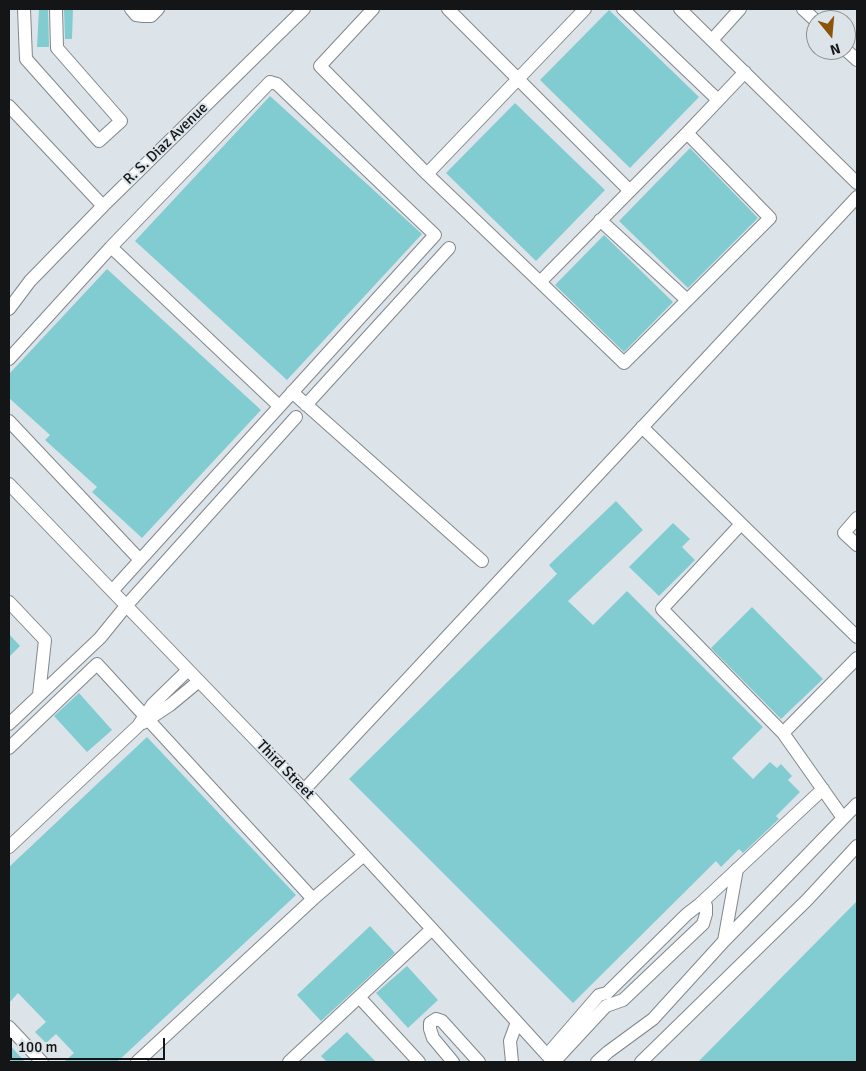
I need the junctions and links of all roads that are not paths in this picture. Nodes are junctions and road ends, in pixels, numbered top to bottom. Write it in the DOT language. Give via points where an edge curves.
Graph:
graph roads {
  1 [pos="24,9"];
  2 [pos="56,9"];
  3 [pos="131,9"];
  4 [pos="158,9"];
  5 [pos="304,9"];
  6 [pos="373,9"];
  7 [pos="448,9"];
  8 [pos="584,9"];
  9 [pos="623,9"];
  10 [pos="680,9"];
  11 [pos="740,9"];
  12 [pos="712,40"];
  13 [pos="745,72"];
  14 [pos="517,80"];
  15 [pos="718,100"];
  16 [pos="9,106"];
  17 [pos="687,133"];
  18 [pos="427,174"];
  19 [pos="857,183"];
  20 [pos="629,190"];
  21 [pos="857,197"];
  22 [pos="103,206"];
  23 [pos="600,220"];
  24 [pos="111,248"];
  25 [pos="449,248"];
  26 [pos="30,281"];
  27 [pos="540,282"];
  28 [pos="9,298"];
  29 [pos="687,300"];
  30 [pos="9,309"];
  31 [pos="9,359"];
  32 [pos="292,392"];
  33 [pos="306,405"];
  34 [pos="279,406"];
  35 [pos="296,417"];
  36 [pos="9,421"];
  37 [pos="642,427"];
  38 [pos="9,484"];
  39 [pos="857,518"];
  40 [pos="741,524"];
  41 [pos="857,545"];
  42 [pos="140,560"];
  43 [pos="482,561"];
  44 [pos="112,591"];
  45 [pos="9,602"];
  46 [pos="126,606"];
  47 [pos="857,638"];
  48 [pos="857,658"];
  49 [pos="188,670"];
  50 [pos="199,681"];
  51 [pos="39,695"];
  52 [pos="144,720"];
  53 [pos="9,724"];
  54 [pos="783,733"];
  55 [pos="9,748"];
  56 [pos="823,789"];
  57 [pos="304,790"];
  58 [pos="857,804"];
  59 [pos="843,818"];
  60 [pos="857,846"];
  61 [pos="9,848"];
  62 [pos="364,855"];
  63 [pos="737,869"];
  64 [pos="313,899"];
  65 [pos="700,904"];
  66 [pos="432,929"];
  67 [pos="724,941"];
  68 [pos="359,997"];
  69 [pos="517,1022"];
  70 [pos="9,1027"];
  71 [pos="551,1059"];
  72 [pos="39,1061"];
  73 [pos="137,1062"];
  74 [pos="289,1062"];
  75 [pos="419,1062"];
  76 [pos="453,1062"];
  77 [pos="480,1062"];
  78 [pos="512,1062"];
  79 [pos="597,1062"];
  80 [pos="641,1062"];
  1 -- 2 [label="street" via="26,59 99,141 121,121 57,48"];
  3 -- 4 [label="street" via="136,14 151,16"];
  5 -- 22 [label="street, R. S. Diaz Avenue"];
  6 -- 18 [label="street" via="320,66"];
  7 -- 14 [label="street"];
  8 -- 14 [label="street"];
  9 -- 15 [label="street"];
  10 -- 12 [label="street"];
  11 -- 12 [label="street"];
  12 -- 13 [label="street"];
  13 -- 15 [label="street"];
  13 -- 19 [label="street"];
  14 -- 18 [label="street"];
  14 -- 20 [label="street"];
  15 -- 17 [label="street"];
  16 -- 22 [label="street"];
  17 -- 20 [label="street"];
  17 -- 29 [label="street" via="770,218"];
  18 -- 27 [label="street"];
  20 -- 23 [label="street"];
  21 -- 37 [label="street"];
  22 -- 26 [label="street, R. S. Diaz Avenue"];
  23 -- 27 [label="street"];
  23 -- 29 [label="street"];
  24 -- 31 [label="street"];
  24 -- 32 [label="street" via="270,82 277,84 434,234"];
  24 -- 34 [label="street"];
  25 -- 33 [label="street"];
  26 -- 28 [label="street, R. S. Diaz Avenue"];
  26 -- 30 [label="street, R. S. Diaz Avenue"];
  27 -- 29 [label="street" via="624,364"];
  32 -- 33 [label="street"];
  32 -- 34 [label="street"];
  33 -- 43 [label="street"];
  34 -- 42 [label="street"];
  35 -- 46 [label="street"];
  36 -- 42 [label="street"];
  37 -- 40 [label="street"];
  37 -- 57 [label="street"];
  38 -- 44 [label="street, Third Street"];
  39 -- 41 [label="street" via="844,532"];
  40 -- 47 [label="street"];
  40 -- 54 [label="street" via="662,609"];
  42 -- 44 [label="street"];
  44 -- 46 [label="street, Third Street"];
  45 -- 51 [label="street" via="44,640"];
  46 -- 49 [label="street, Third Street"];
  46 -- 51 [label="street" via="100,638"];
  48 -- 54 [label="street"];
  49 -- 50 [label="street, Third Street"];
  49 -- 52 [label="street" via="153,704"];
  50 -- 52 [label="street" via="170,705"];
  50 -- 57 [label="street, Third Street"];
  51 -- 53 [label="street"];
  52 -- 55 [label="street" via="97,664"];
  52 -- 61 [label="street"];
  52 -- 64 [label="street"];
  54 -- 56 [label="street"];
  56 -- 59 [label="street"];
  56 -- 63 [label="street"];
  57 -- 62 [label="street, Third Street"];
  58 -- 59 [label="street"];
  59 -- 67 [label="street"];
  60 -- 80 [label="street" via="807,900"];
  62 -- 64 [label="street"];
  62 -- 66 [label="street, Third Street"];
  63 -- 65 [label="street"];
  63 -- 67 [label="street"];
  64 -- 73 [label="street"];
  65 -- 71 [label="street" via="607,993 599,995"];
  65 -- 71 [label="street" via="706,906 703,924 623,1000 606,1006"];
  66 -- 68 [label="street"];
  66 -- 69 [label="street, Third Street"];
  67 -- 79 [label="street" via="653,1019"];
  68 -- 74 [label="street"];
  68 -- 75 [label="street"];
  69 -- 71 [label="street, Third Street"];
  69 -- 78 [label="street" via="510,1041"];
  70 -- 72 [label="street"];
  76 -- 77 [label="street" via="433,1038 430,1023 436,1019 442,1021"];
}
